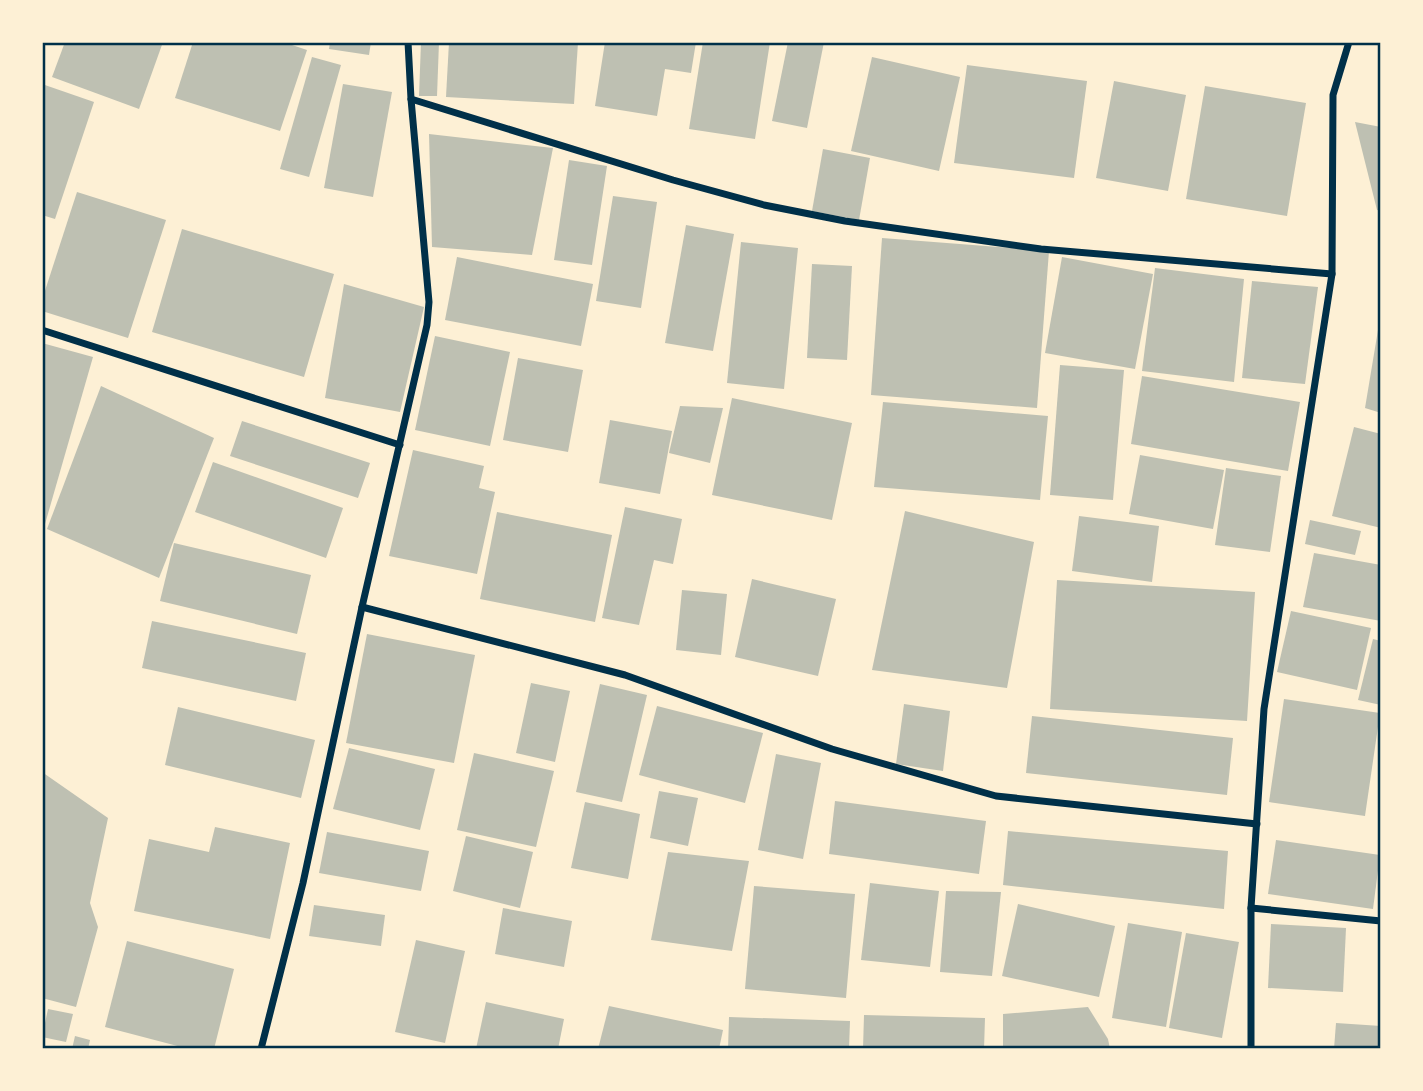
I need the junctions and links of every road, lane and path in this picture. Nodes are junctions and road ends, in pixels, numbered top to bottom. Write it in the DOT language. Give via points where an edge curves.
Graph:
graph roads {
  1 [pos="408,42"];
  2 [pos="1349,42"];
  3 [pos="411,99"];
  4 [pos="1332,274"];
  5 [pos="42,330"];
  6 [pos="400,445"];
  7 [pos="362,607"];
  8 [pos="1257,824"];
  9 [pos="1251,908"];
  10 [pos="1381,921"];
  11 [pos="261,1049"];
  12 [pos="1251,1049"];
  1 -- 3 [label="street"];
  2 -- 4 [label="street" via="1333,95"];
  3 -- 4 [label="street" via="673,180 845,221 1041,249"];
  3 -- 6 [label="street" via="429,302"];
  4 -- 8 [label="street" via="1264,709"];
  5 -- 6 [label="street"];
  6 -- 7 [label="street"];
  7 -- 8 [label="street" via="625,675 832,749 996,796"];
  7 -- 11 [label="street" via="303,883"];
  8 -- 9 [label="street"];
  9 -- 10 [label="street"];
  9 -- 12 [label="street"];
}
